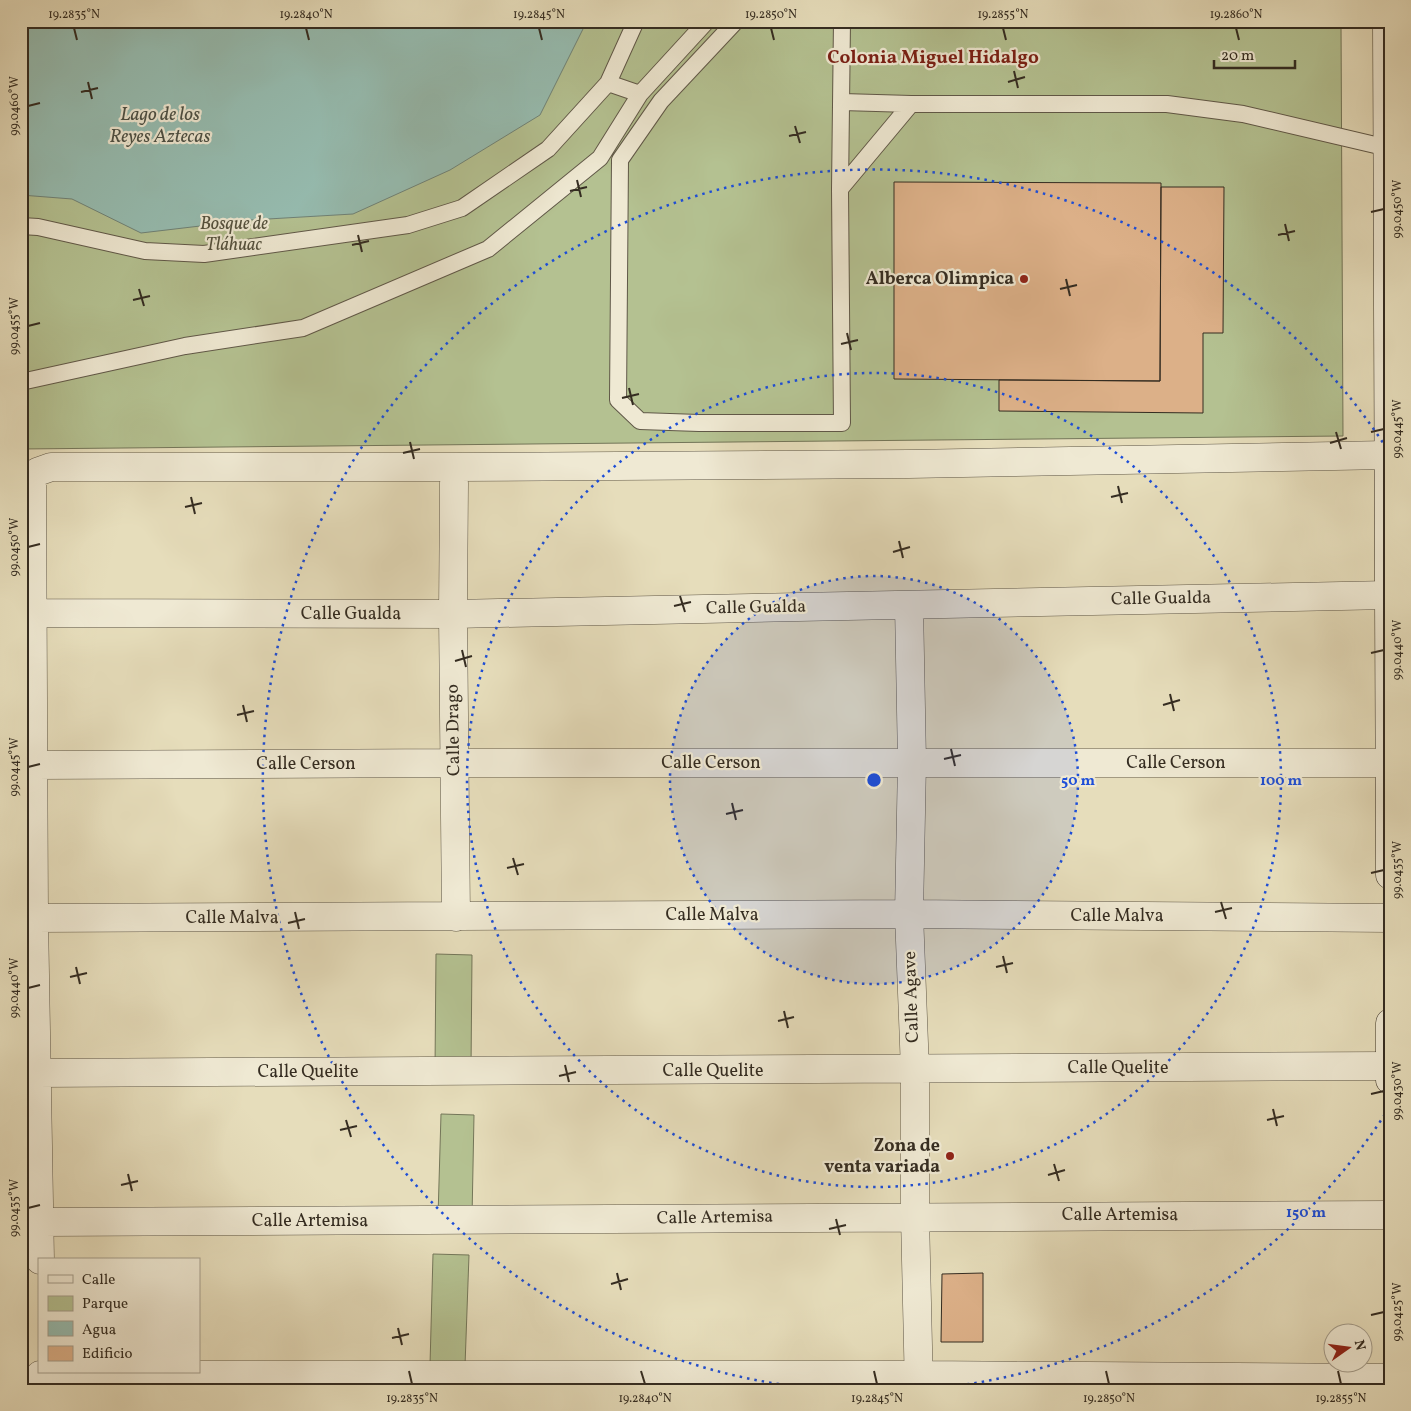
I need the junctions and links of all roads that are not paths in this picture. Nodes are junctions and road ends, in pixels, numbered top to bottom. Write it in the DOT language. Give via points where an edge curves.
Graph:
graph roads {
  1 [pos="636,21"];
  2 [pos="707,21"];
  3 [pos="736,21"];
  4 [pos="842,21"];
  5 [pos="1386,21"];
  6 [pos="608,82"];
  7 [pos="640,94"];
  8 [pos="842,102"];
  9 [pos="911,104"];
  10 [pos="1388,148"];
  11 [pos="840,189"];
  12 [pos="21,226"];
  13 [pos="21,382"];
  14 [pos="1387,455"];
  15 [pos="454,483"];
  16 [pos="1389,594"];
  17 [pos="909,605"];
  18 [pos="33,613"];
  19 [pos="453,614"];
  20 [pos="912,762"];
  21 [pos="455,763"];
  22 [pos="1388,763"];
  23 [pos="34,765"];
  24 [pos="1390,875"];
  25 [pos="909,914"];
  26 [pos="456,917"];
  27 [pos="34,918"];
  28 [pos="1390,918"];
  29 [pos="1390,1023"];
  30 [pos="1390,1066"];
  31 [pos="915,1070"];
  32 [pos="37,1073"];
  33 [pos="1390,1080"];
  34 [pos="1390,1215"];
  35 [pos="915,1216"];
  36 [pos="40,1222"];
  37 [pos="40,1258"];
  38 [pos="1390,1378"];
  39 [pos="40,1379"];
  40 [pos="919,1382"];
  1 -- 6 [label="lane"];
  2 -- 7 [label="lane"];
  3 -- 11 [label="lane" via="662,100 620,160 618,400 640,421 842,423"];
  4 -- 8 [label="lane"];
  5 -- 10 [label="street"];
  6 -- 7 [label="lane"];
  6 -- 12 [label="lane" via="548,149 462,208 408,226 204,254 145,251 38,226"];
  7 -- 13 [label="lane" via="600,158 488,249 303,328 185,346"];
  8 -- 9 [label="lane"];
  8 -- 11 [label="lane"];
  9 -- 10 [label="lane" via="1167,104 1243,114"];
  9 -- 11 [label="lane"];
  10 -- 14 [label="street"];
  14 -- 16 [label="street"];
  14 -- 18 [label="street" via="909,464 51,467 37,472 32,480"];
  15 -- 19 [label="street, Calle Drago"];
  16 -- 17 [label="street, Calle Gualda"];
  16 -- 22 [label="street"];
  17 -- 19 [label="street, Calle Gualda"];
  17 -- 20 [label="street, Calle Agave"];
  18 -- 19 [label="street, Calle Gualda"];
  18 -- 23 [label="street"];
  19 -- 21 [label="street, Calle Drago"];
  20 -- 21 [label="street, Calle Cerson"];
  20 -- 22 [label="street, Calle Cerson"];
  20 -- 25 [label="street, Calle Agave"];
  21 -- 23 [label="street, Calle Cerson"];
  21 -- 26 [label="street, Calle Drago"];
  22 -- 24 [label="street"];
  23 -- 27 [label="street"];
  25 -- 26 [label="street, Calle Malva"];
  25 -- 28 [label="street, Calle Malva"];
  25 -- 31 [label="street, Calle Agave"];
  26 -- 27 [label="street, Calle Malva"];
  27 -- 32 [label="street"];
  29 -- 30 [label="street"];
  30 -- 31 [label="street, Calle Quelite"];
  30 -- 33 [label="street"];
  31 -- 32 [label="street, Calle Quelite"];
  31 -- 35 [label="street, Calle Agave"];
  32 -- 36 [label="street"];
  34 -- 35 [label="street, Calle Artemisa"];
  35 -- 36 [label="street, Calle Artemisa"];
  35 -- 40 [label="street, Calle Agave"];
  36 -- 37 [label="street"];
  38 -- 40 [label="street"];
  39 -- 40 [label="street"];
}
